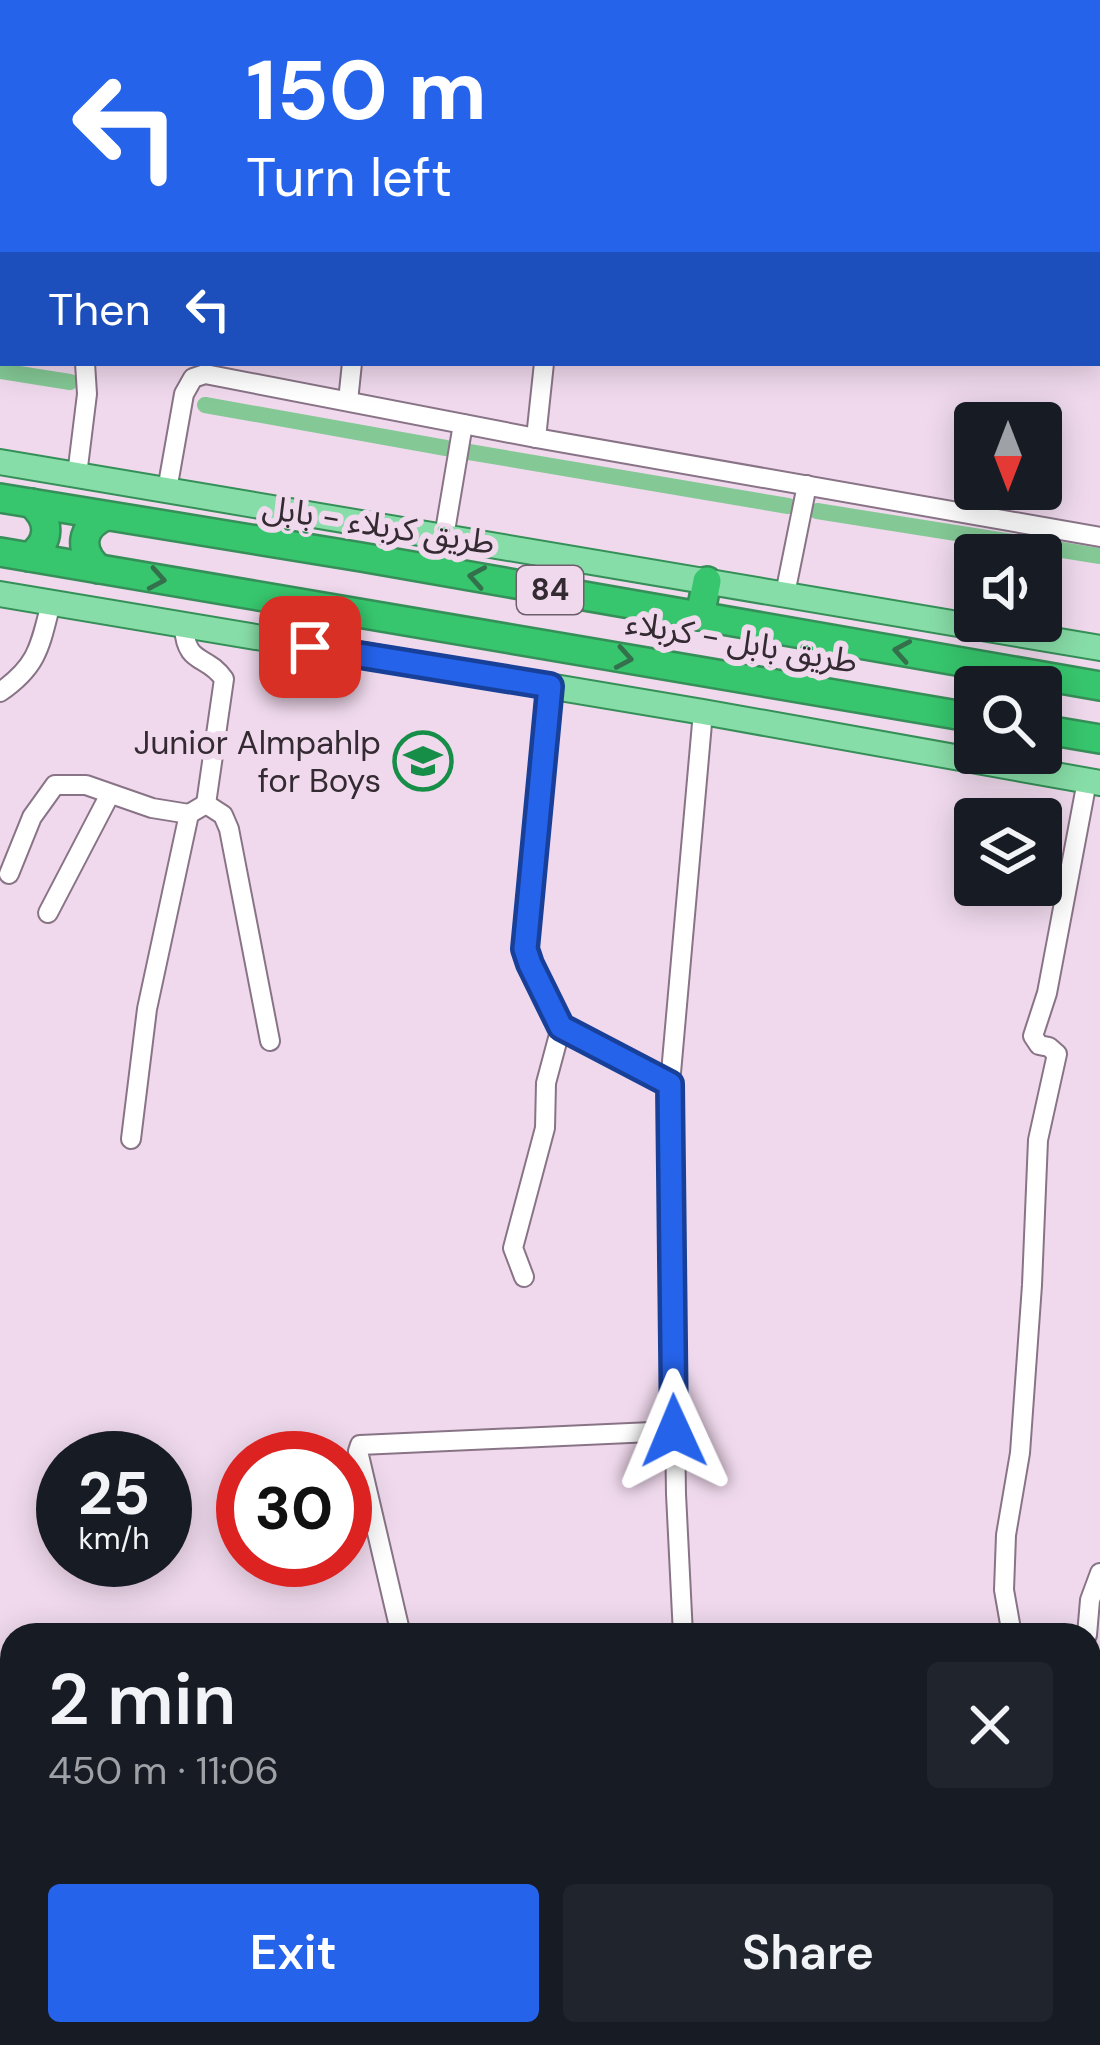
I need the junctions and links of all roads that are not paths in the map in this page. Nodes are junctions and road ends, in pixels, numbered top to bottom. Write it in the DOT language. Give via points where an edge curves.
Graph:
graph roads {
  1 [pos="85,366"];
  2 [pos="352,366"];
  3 [pos="544,366"];
  4 [pos="348,400"];
  5 [pos="463,424"];
  6 [pos="536,438"];
  7 [pos="0,462"];
  8 [pos="77,475"];
  9 [pos="807,485"];
  10 [pos="167,490"];
  11 [pos="0,498"];
  12 [pos="31,503"];
  13 [pos="106,516"];
  14 [pos="444,537"];
  15 [pos="1100,537"];
  16 [pos="0,552"];
  17 [pos="29,557"];
  18 [pos="99,569"];
  19 [pos="706,580"];
  20 [pos="0,594"];
  21 [pos="785,594"];
  22 [pos="51,603"];
  23 [pos="700,616"];
  24 [pos="184,627"];
  25 [pos="1100,648"];
  26 [pos="550,686"];
  27 [pos="1100,686"];
  28 [pos="0,692"];
  29 [pos="703,712"];
  30 [pos="954,714"];
  31 [pos="1062,733"];
  32 [pos="1100,740"];
  33 [pos="1093,782"];
  34 [pos="109,796"];
  35 [pos="198,809"];
  36 [pos="9,874"];
  37 [pos="47,913"];
  38 [pos="561,1027"];
  39 [pos="270,1041"];
  40 [pos="670,1084"];
  41 [pos="131,1139"];
  42 [pos="524,1277"];
  43 [pos="674,1431"];
  44 [pos="1100,1573"];
  45 [pos="398,1623"];
  46 [pos="682,1623"];
  47 [pos="1010,1623"];
  48 [pos="1088,1623"];
  1 -- 8 [label="street"];
  2 -- 4 [label="street"];
  3 -- 6 [label="street"];
  4 -- 5 [label="street"];
  4 -- 10 [label="street" via="199,375 187,383"];
  5 -- 6 [label="street"];
  5 -- 14 [label="street"];
  6 -- 9 [label="street"];
  7 -- 8 [label="main road"];
  8 -- 10 [label="main road"];
  9 -- 15 [label="street"];
  9 -- 21 [label="street"];
  10 -- 14 [label="main road"];
  11 -- 12 [label="highway, طريق كربلاء - بابل / 84"];
  12 -- 13 [label="highway, طريق كربلاء - بابل / 84"];
  12 -- 17 [label="highway" via="46,537"];
  13 -- 18 [label="highway" via="85,533 83,547"];
  23 -- 13 [label="highway, طريق كربلاء - بابل / 84, one-way"];
  14 -- 19 [label="main road"];
  16 -- 17 [label="highway, طريق بابل - كربلاء / 84"];
  17 -- 18 [label="highway, طريق بابل - كربلاء / 84"];
  18 -- 30 [label="highway, طريق بابل - كربلاء / 84, one-way"];
  19 -- 21 [label="main road"];
  19 -- 23 [label="highway"];
  20 -- 22 [label="main road"];
  21 -- 25 [label="main road"];
  22 -- 24 [label="main road"];
  22 -- 28 [label="street" via="37,656 22,679"];
  27 -- 23 [label="highway, طريق كربلاء - بابل / 84, one-way"];
  24 -- 26 [label="main road"];
  24 -- 35 [label="street" via="193,658 224,679"];
  26 -- 29 [label="main road"];
  26 -- 38 [label="street" via="525,949"];
  29 -- 33 [label="main road"];
  29 -- 40 [label="street"];
  31 -- 32 [label="highway"];
  33 -- 47 [label="street" via="1033,1036 1057,1054 1038,1140 1018,1466 1006,1535"];
  34 -- 35 [label="street"];
  34 -- 36 [label="street" via="86,785 55,785"];
  34 -- 37 [label="street"];
  35 -- 39 [label="street" via="223,815 229,830"];
  35 -- 41 [label="street" via="146,1009"];
  38 -- 40 [label="street"];
  38 -- 42 [label="street" via="513,1248"];
  40 -- 43 [label="street"];
  43 -- 45 [label="street" via="360,1444"];
  43 -- 46 [label="street"];
  44 -- 48 [label="street"];
}
